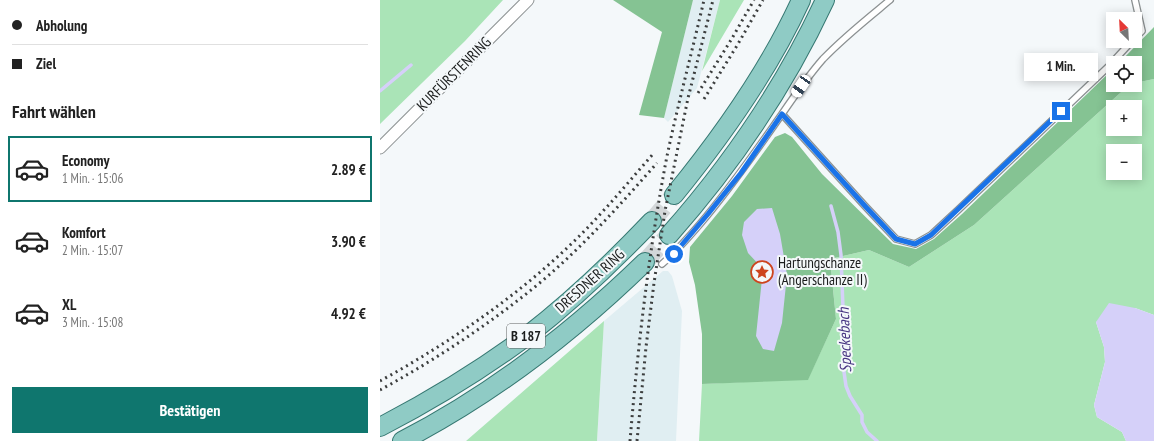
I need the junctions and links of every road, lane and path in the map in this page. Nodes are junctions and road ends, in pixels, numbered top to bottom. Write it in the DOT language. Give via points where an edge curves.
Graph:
graph roads {
  1 [pos="528,0"];
  2 [pos="801,0"];
  3 [pos="825,0"];
  4 [pos="890,0"];
  5 [pos="1135,0"];
  6 [pos="1138,12"];
  7 [pos="1126,48"];
  8 [pos="782,114"];
  9 [pos="380,148"];
  10 [pos="674,195"];
  11 [pos="652,221"];
  12 [pos="669,236"];
  13 [pos="645,262"];
  14 [pos="662,264"];
  15 [pos="402,415"];
  16 [pos="380,427"];
  17 [pos="426,435"];
  18 [pos="403,441"];
  1 -- 9 [label="street, KURFÜRSTENRING"];
  2 -- 10 [label="main road" via="739,109"];
  3 -- 12 [label="main road" via="798,55 761,116 722,171"];
  4 -- 8 [label="lane" via="848,34 822,60"];
  5 -- 6 [label="lane"];
  7 -- 8 [label="lane" via="958,210 931,235 915,244 896,239"];
  8 -- 14 [label="lane" via="718,202 674,254"];
  11 -- 15 [label="main road, DRESDNER RING / B 187" via="590,283 528,335 455,385"];
  13 -- 17 [label="main road, DRESDNER RING / B 187" via="540,354"];
  15 -- 16 [label="main road, DRESDNER RING"];
  15 -- 17 [label="main road"];
  15 -- 18 [label="main road"];
  17 -- 18 [label="main road, DRESDNER RING / B 187"];
}
